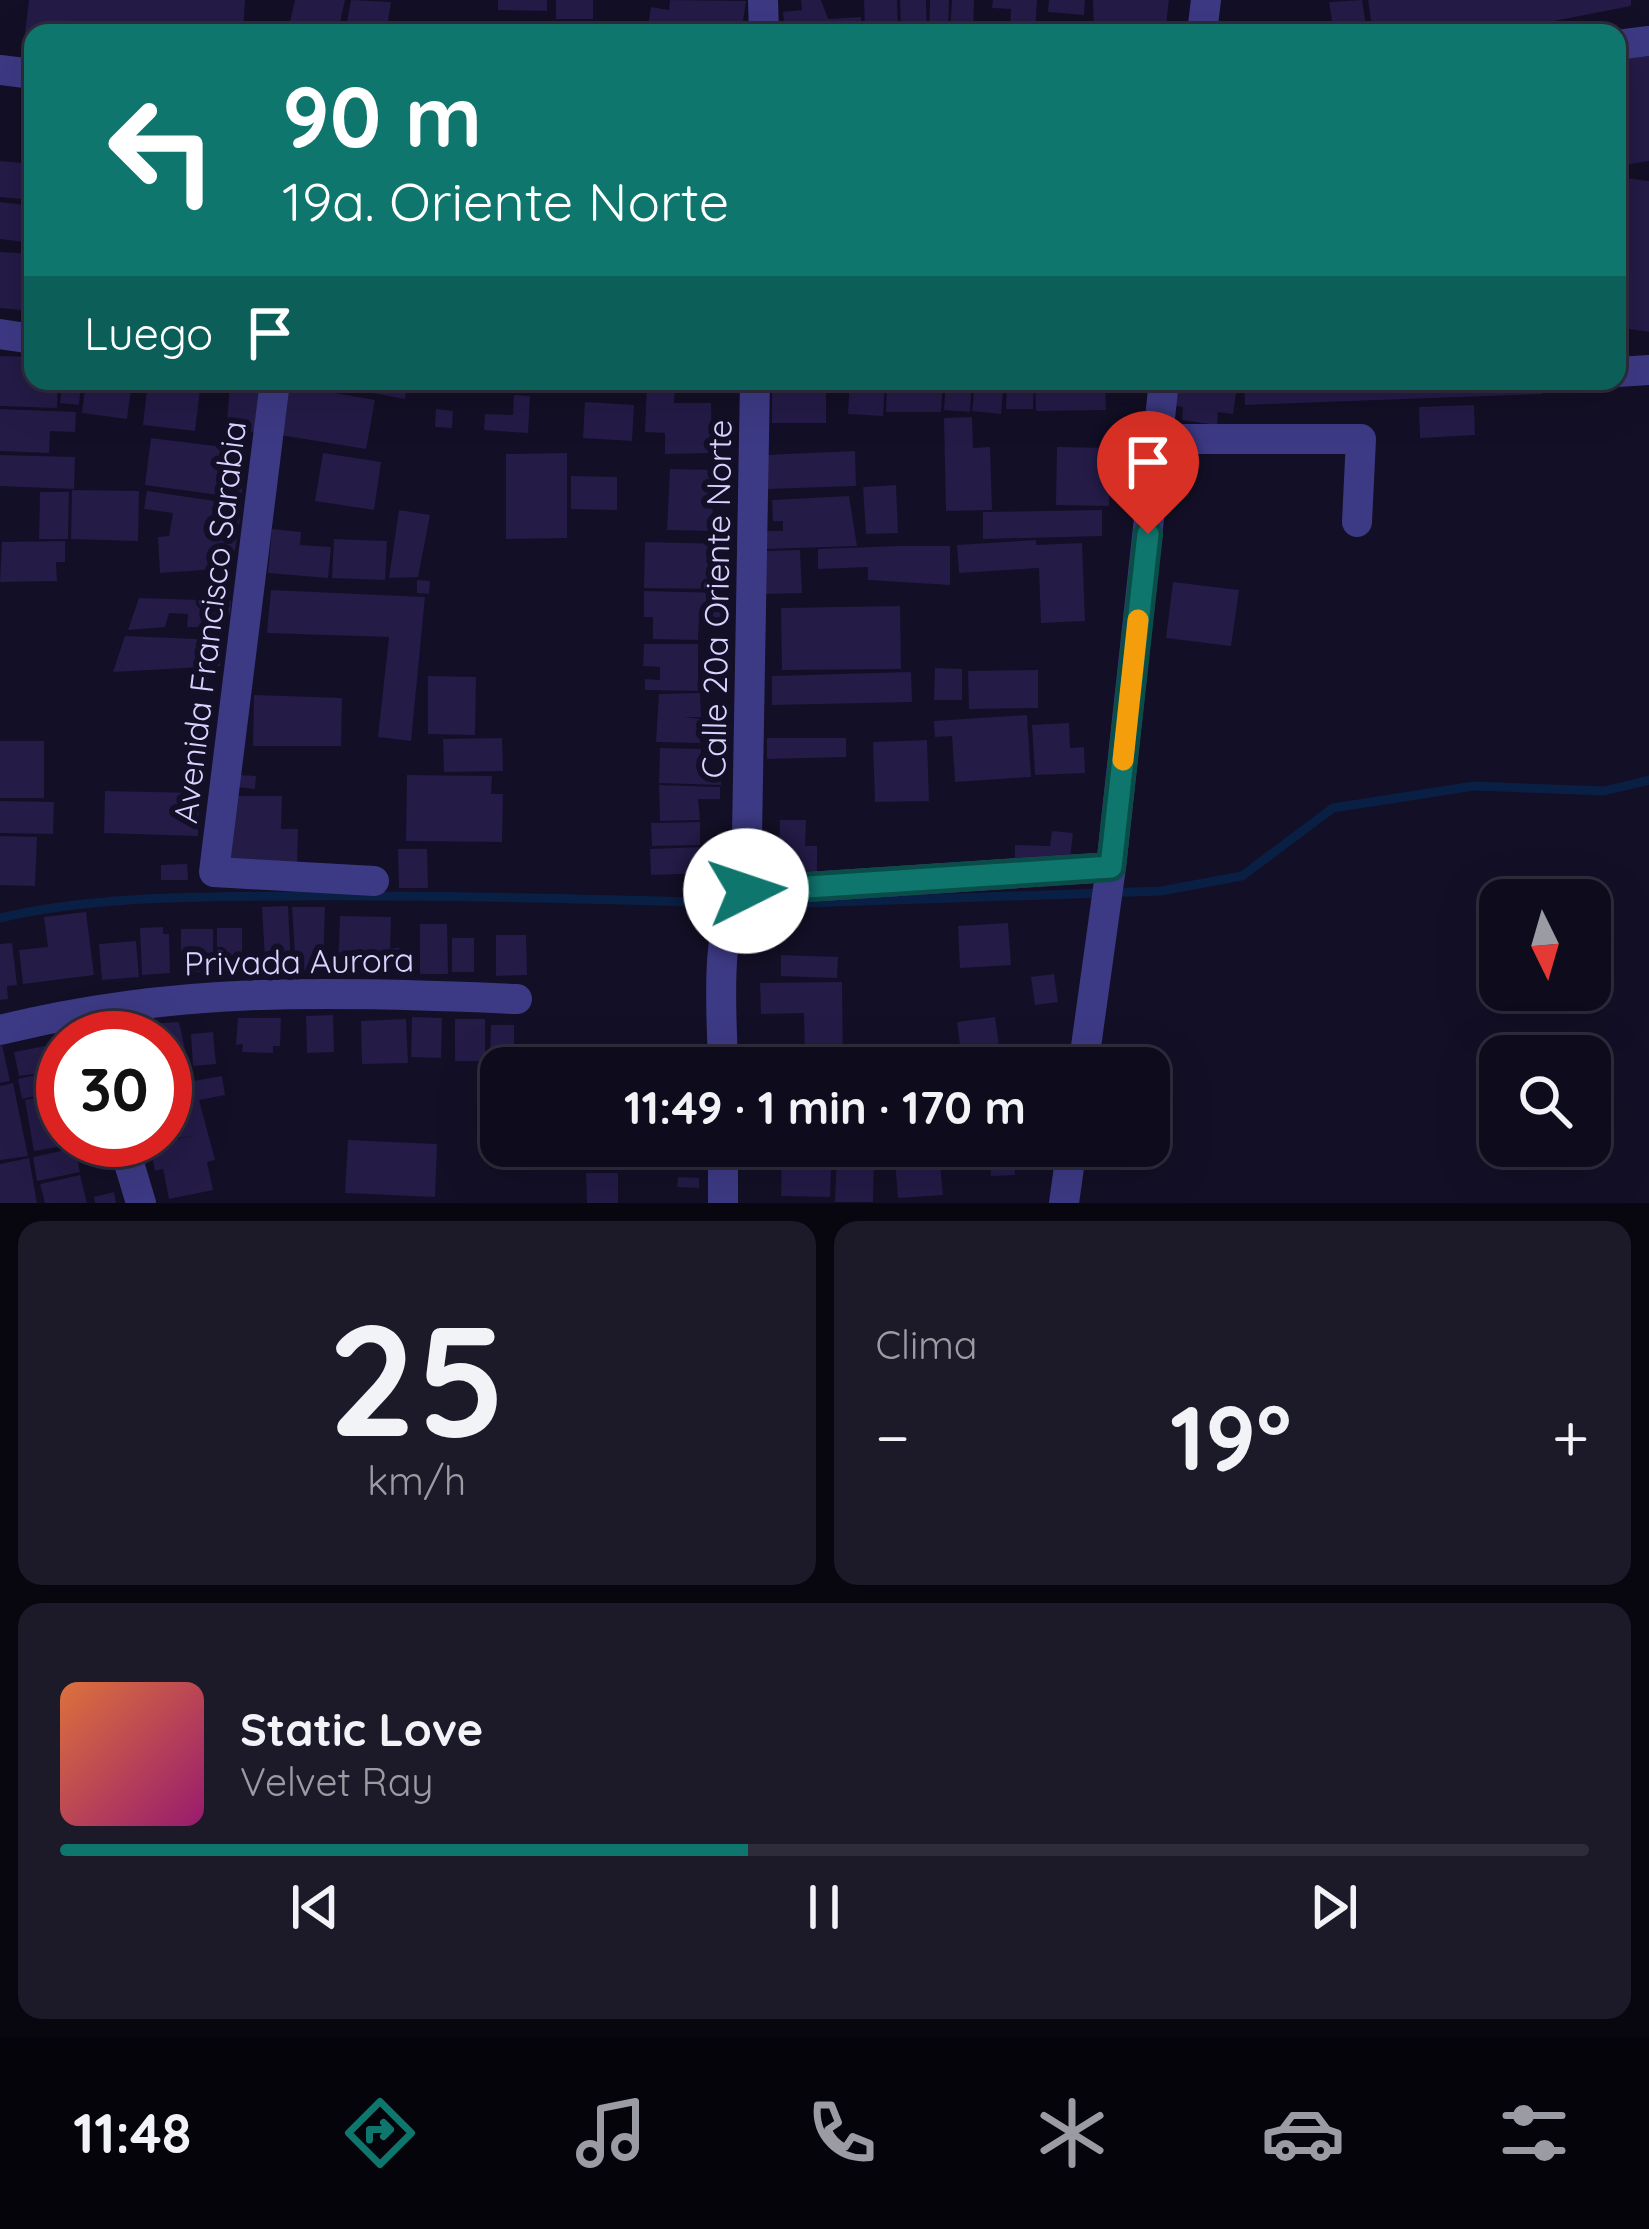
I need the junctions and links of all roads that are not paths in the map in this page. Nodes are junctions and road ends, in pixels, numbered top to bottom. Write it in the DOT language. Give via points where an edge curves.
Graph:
graph roads {
  1 [pos="274,390"];
  2 [pos="755,390"];
  3 [pos="1163,390"];
  4 [pos="1158,439"];
  5 [pos="1357,522"];
  6 [pos="1110,875"];
  7 [pos="374,881"];
  8 [pos="741,895"];
  9 [pos="517,999"];
  10 [pos="162,1011"];
  11 [pos="36,1028"];
  12 [pos="0,1030"];
  13 [pos="723,1047"];
  14 [pos="1086,1047"];
  15 [pos="130,1167"];
  16 [pos="723,1167"];
  17 [pos="1069,1167"];
  18 [pos="141,1203"];
  19 [pos="723,1203"];
  20 [pos="1064,1203"];
  1 -- 7 [label="street, Avenida Francisco Sarabia" via="214,872"];
  2 -- 8 [label="street, Calle 20a Oriente Norte"];
  3 -- 4 [label="street"];
  4 -- 5 [label="street" via="1361,439"];
  4 -- 6 [label="street"];
  6 -- 8 [label="street"];
  6 -- 14 [label="street"];
  8 -- 13 [label="street, Calle 20a Oriente Norte" via="723,940"];
  9 -- 10 [label="street, Privada Aurora" via="284,990"];
  11 -- 12 [label="street, Privada Aurora"];
  15 -- 18 [label="street"];
  16 -- 19 [label="street"];
  17 -- 20 [label="street"];
}
